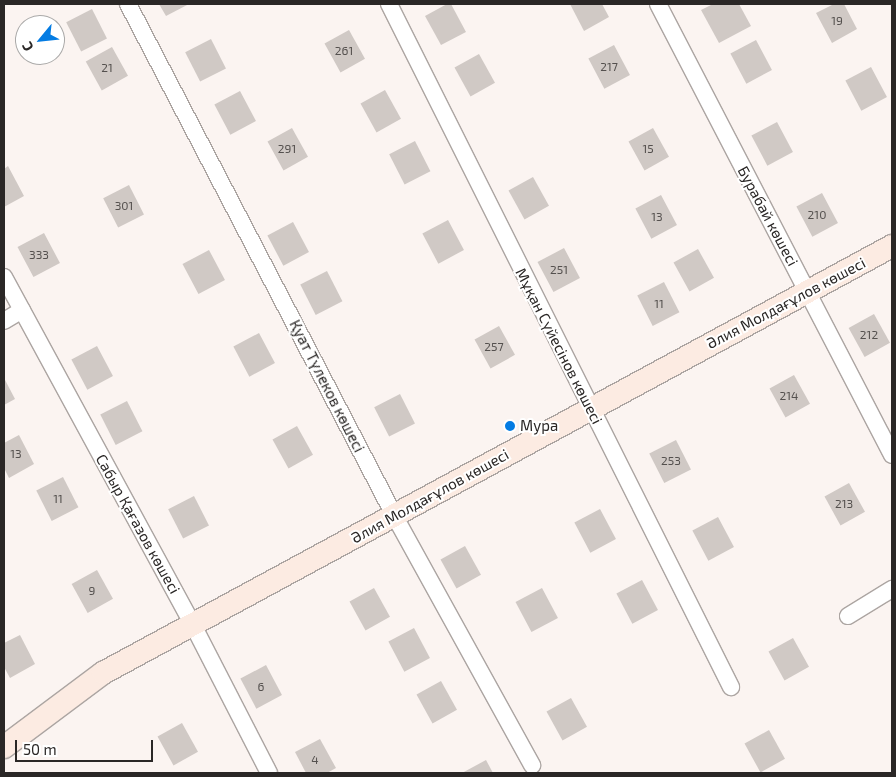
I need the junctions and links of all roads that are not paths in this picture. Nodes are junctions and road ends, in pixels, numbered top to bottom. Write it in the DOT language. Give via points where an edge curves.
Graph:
graph roads {
  1 [pos="128,4"];
  2 [pos="389,4"];
  3 [pos="658,4"];
  4 [pos="892,246"];
  5 [pos="4,277"];
  6 [pos="808,291"];
  7 [pos="22,310"];
  8 [pos="4,321"];
  9 [pos="590,408"];
  10 [pos="892,455"];
  11 [pos="394,516"];
  12 [pos="892,589"];
  13 [pos="848,616"];
  14 [pos="193,625"];
  15 [pos="731,687"];
  16 [pos="4,747"];
  17 [pos="532,765"];
  18 [pos="269,773"];
  1 -- 11 [label="street, Қуат Түлеков көшесі"];
  2 -- 9 [label="street, Мұқан Сүйесінов көшесі"];
  3 -- 6 [label="street, Бурабай көшесi"];
  4 -- 6 [label="main road, Әлия Молдағұлов көшесі"];
  5 -- 7 [label="street, Сабыр Қағазов көшесі"];
  6 -- 9 [label="main road, Әлия Молдағұлов көшесі"];
  6 -- 10 [label="street, Бурабай көшесi"];
  7 -- 8 [label="street"];
  7 -- 14 [label="street, Сабыр Қағазов көшесі"];
  9 -- 11 [label="main road, Әлия Молдағұлов көшесі"];
  9 -- 15 [label="street, Мұқан Сүйесінов көшесі"];
  11 -- 14 [label="main road, Әлия Молдағұлов көшесі"];
  11 -- 17 [label="street, Қуат Түлеков көшесі"];
  12 -- 13 [label="street"];
  14 -- 16 [label="main road, Әлия Молдағұлов көшесі" via="103,674"];
  14 -- 18 [label="street, Сабыр Қағазов көшесі"];
}
